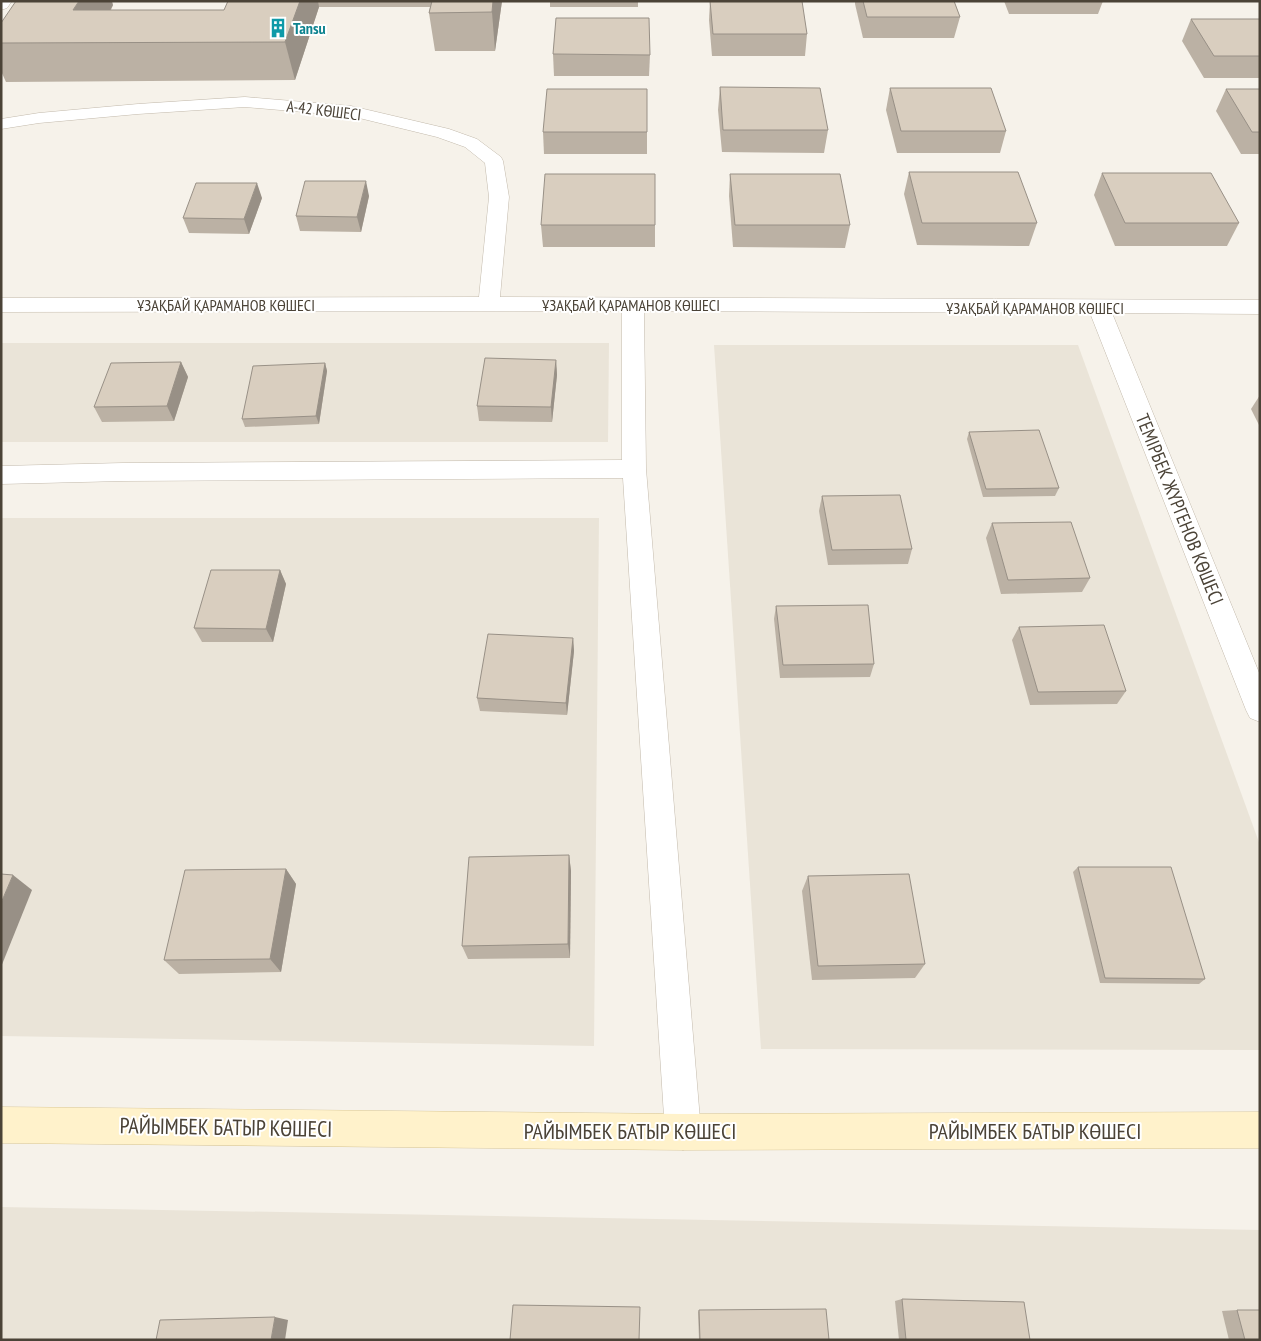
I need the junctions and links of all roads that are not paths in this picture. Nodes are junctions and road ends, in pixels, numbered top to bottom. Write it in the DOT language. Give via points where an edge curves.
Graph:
graph roads {
  1 [pos="4,1"];
  2 [pos="1,5"];
  3 [pos="1,124"];
  4 [pos="489,304"];
  5 [pos="1,306"];
  6 [pos="633,306"];
  7 [pos="1260,307"];
  8 [pos="1099,308"];
  9 [pos="634,468"];
  10 [pos="1,475"];
  11 [pos="1260,710"];
  12 [pos="1,1125"];
  13 [pos="1260,1130"];
  14 [pos="683,1132"];
  1 -- 2 [label="street"];
  3 -- 4 [label="street, А-42 КӨШЕСІ" via="39,118 245,102 351,111 471,143 494,160 499,197"];
  4 -- 5 [label="street, ҰЗАҚБАЙ ҚАРАМАНОВ КӨШЕСІ"];
  4 -- 6 [label="street, ҰЗАҚБАЙ ҚАРАМАНОВ КӨШЕСІ"];
  6 -- 8 [label="street, ҰЗАҚБАЙ ҚАРАМАНОВ КӨШЕСІ"];
  6 -- 9 [label="street"];
  7 -- 8 [label="street, ҰЗАҚБАЙ ҚАРАМАНОВ КӨШЕСІ"];
  8 -- 11 [label="street, ТЕМІРБЕК ЖҮРГЕНОВ КӨШЕСІ"];
  9 -- 10 [label="street"];
  9 -- 14 [label="street"];
  12 -- 14 [label="street, РАЙЫМБЕК БАТЫР КӨШЕСІ"];
  13 -- 14 [label="street, РАЙЫМБЕК БАТЫР КӨШЕСІ"];
}
